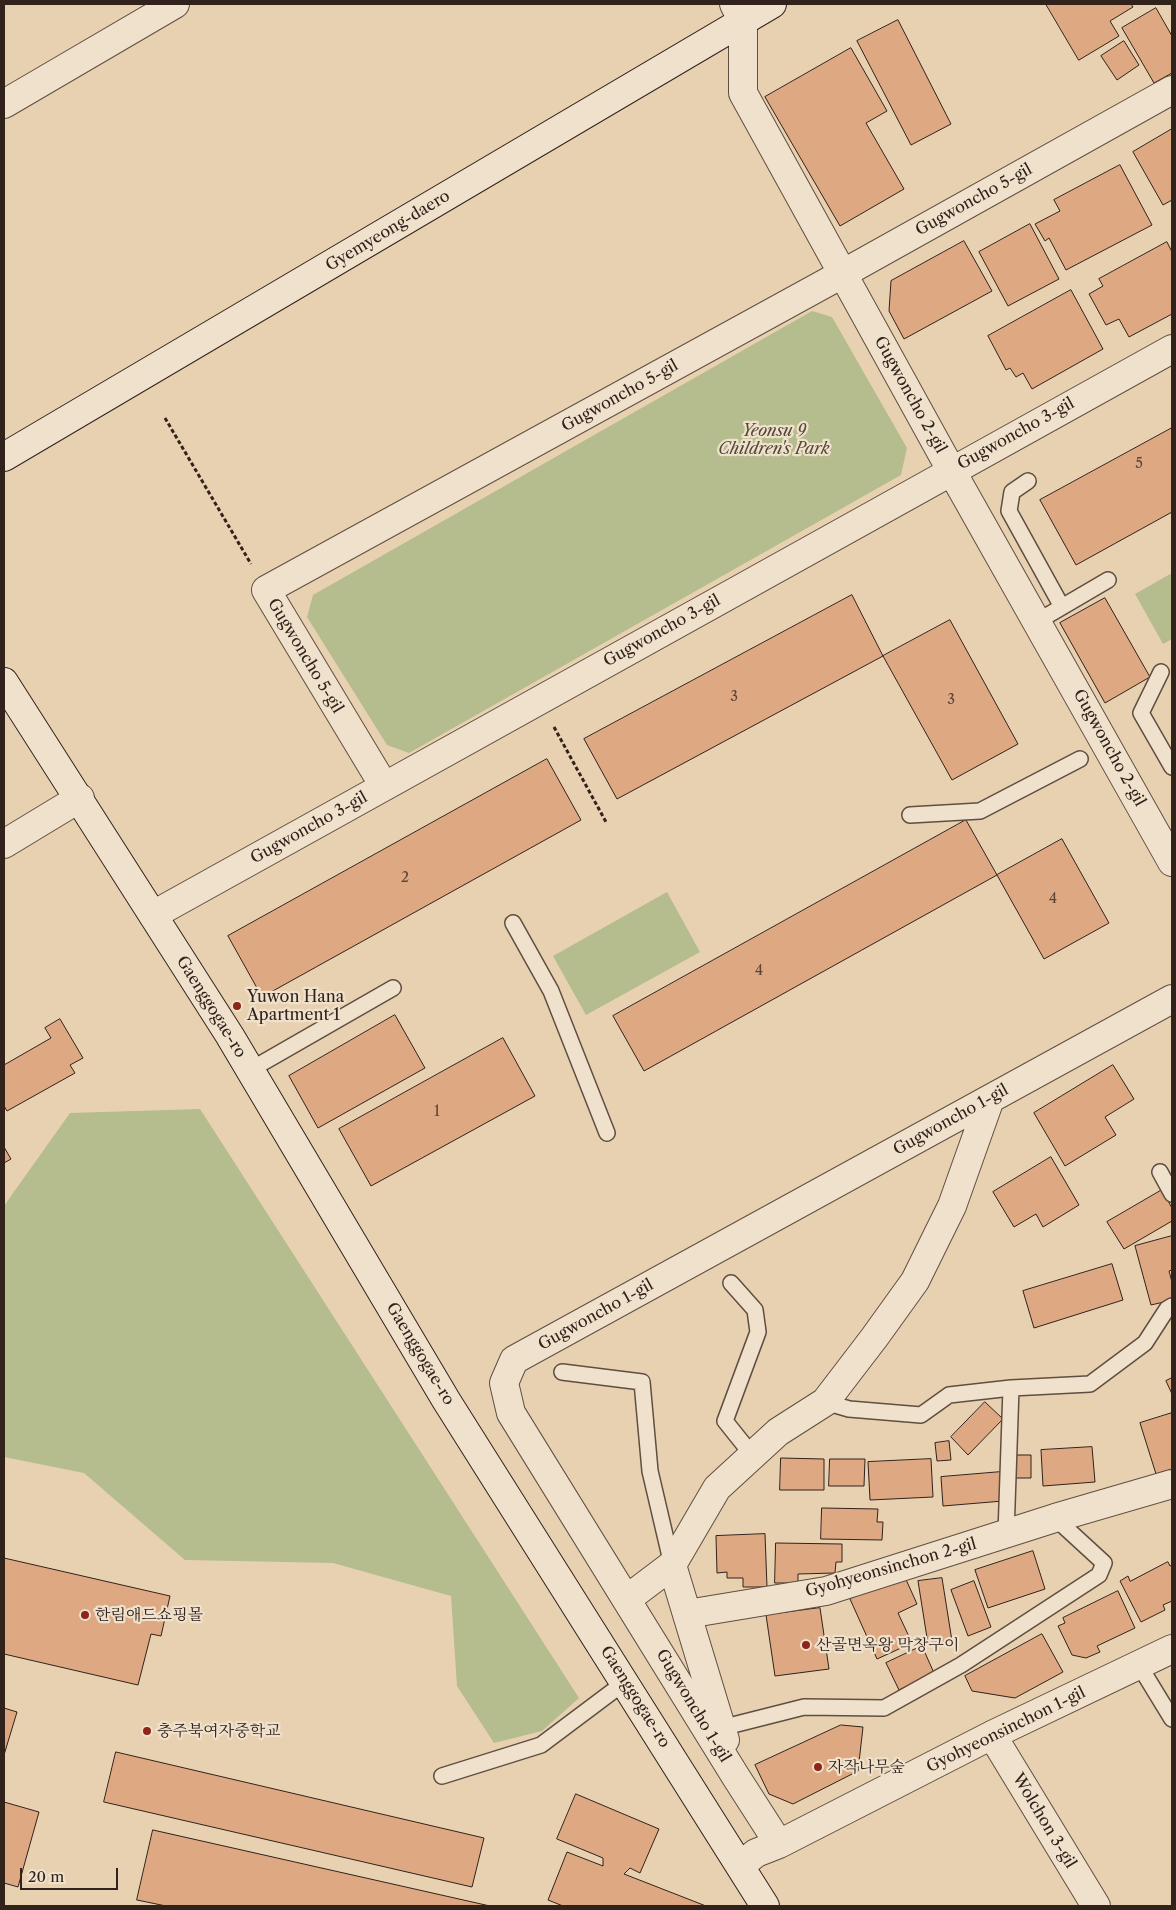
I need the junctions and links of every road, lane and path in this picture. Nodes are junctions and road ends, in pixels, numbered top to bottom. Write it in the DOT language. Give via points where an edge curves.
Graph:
graph roads {
  1 [pos="175,4"];
  2 [pos="772,4"];
  3 [pos="738,13"];
  4 [pos="1172,90"];
  5 [pos="4,104"];
  6 [pos="844,273"];
  7 [pos="1172,349"];
  8 [pos="165,418"];
  9 [pos="4,457"];
  10 [pos="951,470"];
  11 [pos="1028,481"];
  12 [pos="1108,580"];
  13 [pos="266,590"];
  14 [pos="1062,607"];
  15 [pos="1038,621"];
  16 [pos="1161,672"];
  17 [pos="4,682"];
  18 [pos="550,721"];
  19 [pos="1080,759"];
  20 [pos="1172,767"];
  21 [pos="384,786"];
  22 [pos="80,798"];
  23 [pos="910,815"];
  24 [pos="606,822"];
  25 [pos="4,844"];
  26 [pos="1172,862"];
  27 [pos="154,915"];
  28 [pos="513,923"];
  29 [pos="394,988"];
  30 [pos="1172,999"];
  31 [pos="250,1070"];
  32 [pos="990,1099"];
  33 [pos="607,1133"];
  34 [pos="1160,1172"];
  35 [pos="1172,1194"];
  36 [pos="731,1283"];
  37 [pos="1172,1306"];
  38 [pos="562,1372"];
  39 [pos="1011,1388"];
  40 [pos="825,1402"];
  41 [pos="753,1456"];
  42 [pos="1172,1484"];
  43 [pos="1055,1518"];
  44 [pos="1006,1534"];
  45 [pos="672,1565"];
  46 [pos="627,1599"];
  47 [pos="686,1614"];
  48 [pos="1172,1649"];
  49 [pos="1139,1665"];
  50 [pos="625,1682"];
  51 [pos="1172,1719"];
  52 [pos="721,1728"];
  53 [pos="992,1736"];
  54 [pos="442,1776"];
  55 [pos="736,1777"];
  56 [pos="779,1844"];
  57 [pos="741,1865"];
  58 [pos="765,1906"];
  59 [pos="1096,1906"];
  1 -- 5 [label="street"];
  2 -- 3 [label="street, Gyemyeong-daero"];
  3 -- 6 [label="street, Gugwoncho 2-gil" via="743,93"];
  3 -- 9 [label="street, Gyemyeong-daero"];
  4 -- 6 [label="street, Gugwoncho 5-gil"];
  6 -- 10 [label="street, Gugwoncho 2-gil"];
  6 -- 13 [label="street, Gugwoncho 5-gil"];
  7 -- 10 [label="street, Gugwoncho 3-gil"];
  8 -- 13 [label="path"];
  10 -- 15 [label="street, Gugwoncho 2-gil"];
  10 -- 21 [label="street, Gugwoncho 3-gil"];
  11 -- 14 [label="lane" via="1012,492 1009,511"];
  12 -- 14 [label="lane"];
  13 -- 21 [label="street, Gugwoncho 5-gil"];
  14 -- 15 [label="lane"];
  15 -- 26 [label="street, Gugwoncho 2-gil"];
  16 -- 20 [label="lane" via="1141,713"];
  17 -- 22 [label="street, Gaenggogae-ro"];
  18 -- 24 [label="path"];
  19 -- 23 [label="lane" via="980,811"];
  21 -- 27 [label="street, Gugwoncho 3-gil"];
  22 -- 25 [label="street"];
  22 -- 27 [label="street, Gaenggogae-ro"];
  27 -- 31 [label="street, Gaenggogae-ro"];
  28 -- 33 [label="lane" via="551,991"];
  29 -- 31 [label="lane"];
  30 -- 32 [label="street, Gugwoncho 1-gil"];
  31 -- 50 [label="street, Gaenggogae-ro" via="446,1400"];
  32 -- 40 [label="street" via="952,1206 915,1281"];
  32 -- 46 [label="street, Gugwoncho 1-gil" via="514,1360 504,1383 511,1413"];
  34 -- 35 [label="lane"];
  36 -- 41 [label="lane" via="755,1310 758,1332 725,1420"];
  37 -- 39 [label="lane" via="1145,1343 1090,1384"];
  38 -- 45 [label="lane" via="642,1382 650,1471"];
  39 -- 40 [label="lane" via="949,1395 921,1415 848,1409"];
  39 -- 44 [label="lane"];
  40 -- 41 [label="street" via="778,1432"];
  41 -- 45 [label="street" via="717,1488"];
  42 -- 43 [label="street, Gyohyeonsinchon 2-gil"];
  43 -- 44 [label="street, Gyohyeonsinchon 2-gil"];
  43 -- 52 [label="lane" via="1104,1563 1099,1574 961,1665 884,1708 804,1708"];
  44 -- 47 [label="street, Gyohyeonsinchon 2-gil" via="826,1591"];
  45 -- 46 [label="street"];
  45 -- 47 [label="street"];
  46 -- 55 [label="street, Gugwoncho 1-gil"];
  47 -- 52 [label="street"];
  48 -- 49 [label="street, Gyohyeonsinchon 1-gil"];
  49 -- 51 [label="lane"];
  49 -- 53 [label="street, Gyohyeonsinchon 1-gil"];
  50 -- 54 [label="lane" via="541,1745"];
  50 -- 57 [label="street, Gaenggogae-ro"];
  52 -- 55 [label="street"];
  53 -- 56 [label="street, Gyohyeonsinchon 1-gil"];
  53 -- 59 [label="street, Wolchon 3-gil"];
  55 -- 56 [label="street, Gugwoncho 1-gil"];
  56 -- 57 [label="street, Gyohyeonsinchon 1-gil" via="756,1853"];
  57 -- 58 [label="street, Gaenggogae-ro"];
}
